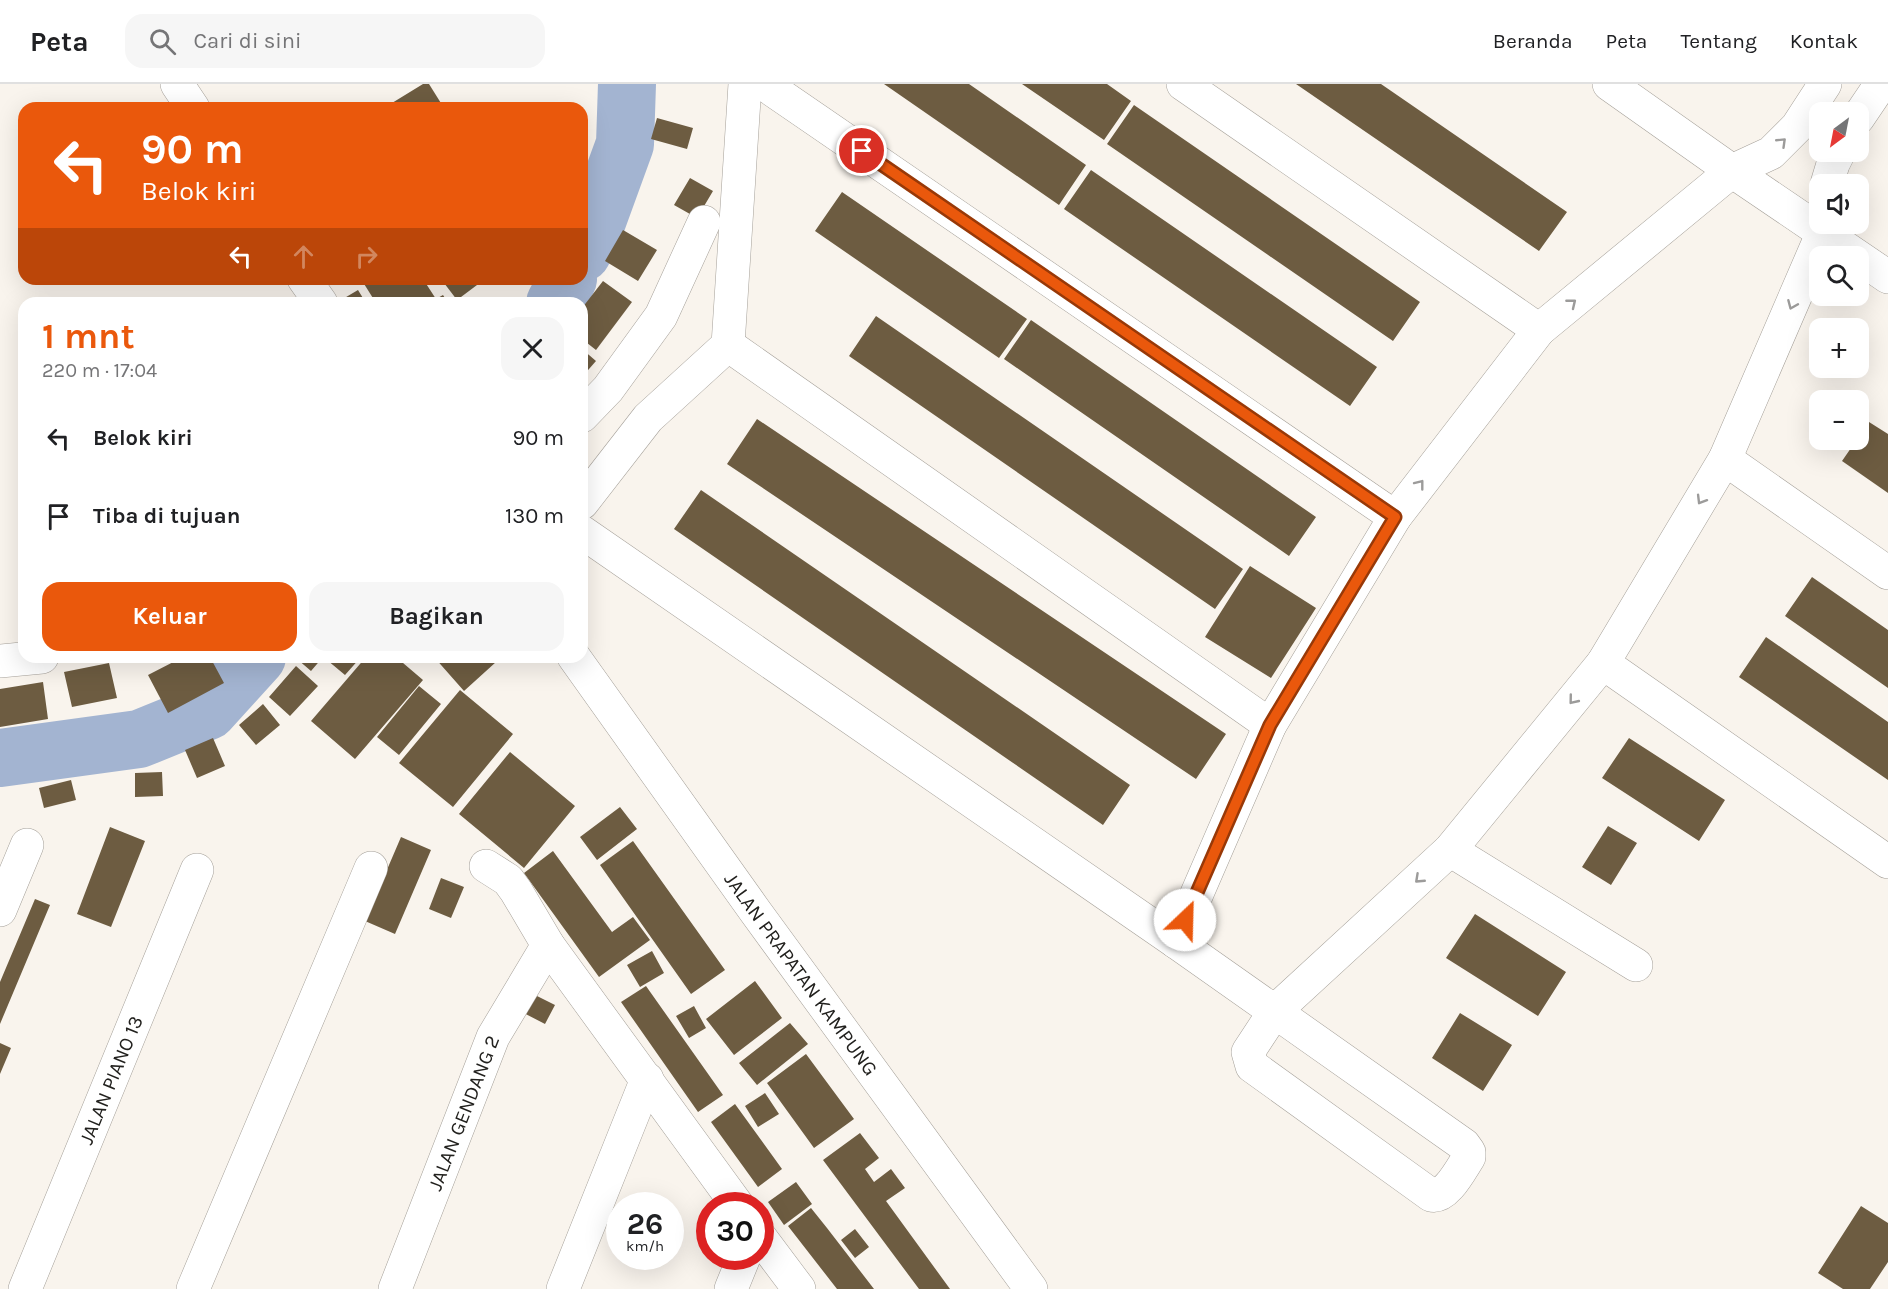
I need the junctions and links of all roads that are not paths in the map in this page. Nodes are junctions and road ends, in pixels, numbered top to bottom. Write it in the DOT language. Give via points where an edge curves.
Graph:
graph roads {
  1 [pos="177,84"];
  2 [pos="745,84"];
  3 [pos="764,84"];
  4 [pos="1183,84"];
  5 [pos="1610,84"];
  6 [pos="1825,84"];
  7 [pos="1881,84"];
  8 [pos="189,102"];
  9 [pos="1869,102"];
  10 [pos="1732,171"];
  11 [pos="1809,219"];
  12 [pos="704,222"];
  13 [pos="1820,234"];
  14 [pos="1831,234"];
  15 [pos="1888,277"];
  16 [pos="1539,330"];
  17 [pos="728,345"];
  18 [pos="588,410"];
  19 [pos="1725,459"];
  20 [pos="588,495"];
  21 [pos="1395,517"];
  22 [pos="588,536"];
  23 [pos="1888,573"];
  24 [pos="18,659"];
  25 [pos="0,661"];
  26 [pos="578,663"];
  27 [pos="1604,663"];
  28 [pos="1270,725"];
  29 [pos="27,844"];
  30 [pos="1450,850"];
  31 [pos="1888,862"];
  32 [pos="486,866"];
  33 [pos="371,868"];
  34 [pos="197,870"];
  35 [pos="0,910"];
  36 [pos="1176,942"];
  37 [pos="548,945"];
  38 [pos="1636,965"];
  39 [pos="1275,1011"];
  40 [pos="647,1079"];
  41 [pos="728,1192"];
  42 [pos="774,1256"];
  43 [pos="739,1270"];
  44 [pos="25,1289"];
  45 [pos="193,1289"];
  46 [pos="395,1289"];
  47 [pos="563,1289"];
  48 [pos="731,1289"];
  49 [pos="799,1289"];
  50 [pos="1031,1289"];
  1 -- 8 [label="street"];
  2 -- 17 [label="street"];
  3 -- 21 [label="street"];
  4 -- 16 [label="street"];
  5 -- 10 [label="street"];
  10 -- 6 [label="street, one-way" via="1771,153 1797,127"];
  7 -- 9 [label="street"];
  10 -- 11 [label="street"];
  16 -- 10 [label="street, one-way"];
  12 -- 18 [label="street" via="661,316 608,389"];
  13 -- 19 [label="street, one-way"];
  14 -- 15 [label="street"];
  21 -- 16 [label="street, one-way"];
  17 -- 20 [label="street" via="648,418"];
  17 -- 28 [label="street"];
  19 -- 23 [label="street"];
  19 -- 27 [label="street, one-way"];
  21 -- 28 [label="street"];
  22 -- 36 [label="street"];
  24 -- 25 [label="street"];
  26 -- 50 [label="street, JALAN PRAPATAN KAMPUNG"];
  27 -- 30 [label="street, one-way"];
  27 -- 31 [label="street"];
  28 -- 36 [label="street"];
  29 -- 35 [label="street"];
  30 -- 38 [label="street"];
  30 -- 39 [label="street, one-way"];
  32 -- 37 [label="street" via="508,880"];
  33 -- 45 [label="street"];
  34 -- 44 [label="street, JALAN PIANO 13"];
  36 -- 39 [label="street"];
  37 -- 40 [label="street"];
  37 -- 46 [label="street, JALAN GENDANG 2" via="493,1037"];
  39 -- 39 [label="street" via="1464,1145 1469,1157 1444,1194 1431,1195 1252,1065 1248,1052"];
  40 -- 41 [label="street"];
  40 -- 47 [label="street"];
  42 -- 49 [label="street"];
  43 -- 48 [label="street"];
}
